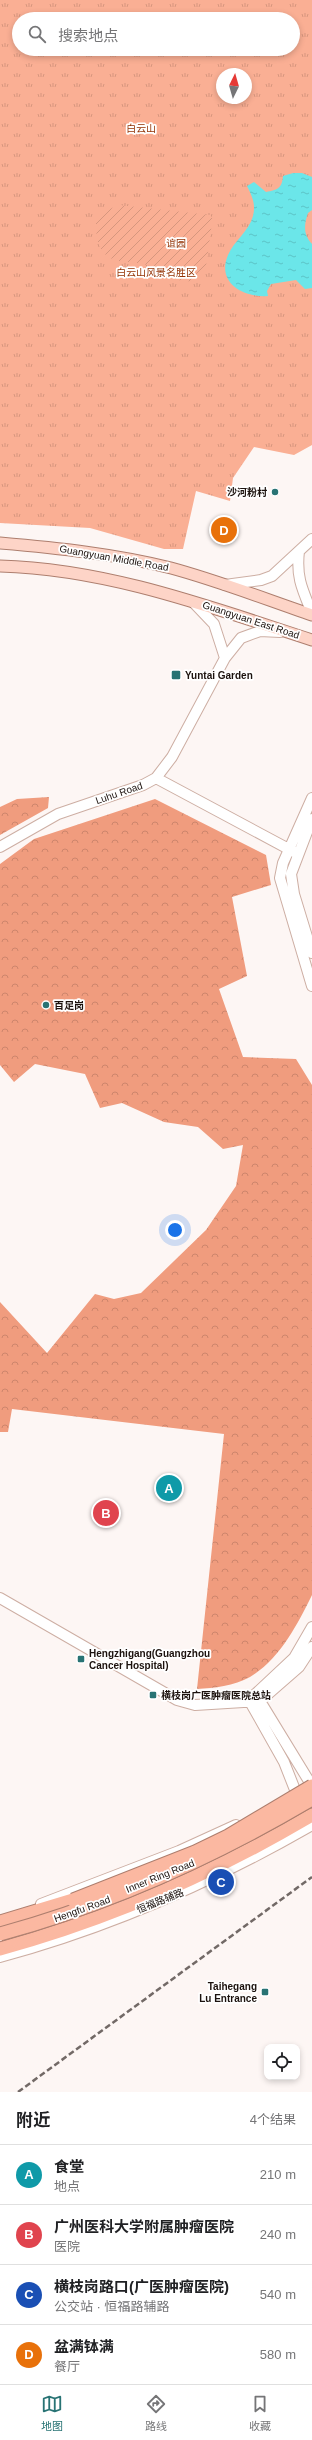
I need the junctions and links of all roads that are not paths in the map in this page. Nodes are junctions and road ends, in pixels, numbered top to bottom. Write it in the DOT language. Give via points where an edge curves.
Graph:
graph roads {
  1 [pos="312,539"];
  2 [pos="0,543"];
  3 [pos="299,551"];
  4 [pos="0,566"];
  5 [pos="225,585"];
  6 [pos="190,600"];
  7 [pos="312,614"];
  8 [pos="287,632"];
  9 [pos="312,640"];
  10 [pos="225,658"];
  11 [pos="156,778"];
  12 [pos="312,798"];
  13 [pos="312,819"];
  14 [pos="0,846"];
  15 [pos="293,851"];
  16 [pos="312,953"];
  17 [pos="312,986"];
  18 [pos="0,1598"];
  19 [pos="312,1627"];
  20 [pos="312,1647"];
  21 [pos="249,1700"];
  22 [pos="260,1701"];
  23 [pos="312,1786"];
  24 [pos="297,1796"];
  25 [pos="310,1807"];
  26 [pos="312,1825"];
  27 [pos="0,1920"];
  28 [pos="0,1935"];
  29 [pos="0,1948"];
  30 [pos="0,1957"];
  1 -- 3 [label="main road"];
  2 -- 5 [label="main road, Guangyuan Middle Road" via="114,557 172,569"];
  3 -- 5 [label="main road" via="272,576"];
  3 -- 7 [label="main road" via="299,581"];
  4 -- 6 [label="main road" via="87,575"];
  5 -- 7 [label="main road"];
  6 -- 8 [label="main road, Guangyuan East Road"];
  6 -- 10 [label="main road" via="214,624"];
  8 -- 9 [label="main road, Guangyuan East Road"];
  8 -- 10 [label="main road, Luhu Road" via="260,631 241,638"];
  10 -- 11 [label="main road, Luhu Road" via="172,757"];
  11 -- 14 [label="main road, Luhu Road" via="143,785 58,814"];
  11 -- 15 [label="main road"];
  12 -- 15 [label="main road"];
  13 -- 15 [label="main road"];
  15 -- 16 [label="main road" via="291,883"];
  15 -- 17 [label="main road" via="281,871 282,890"];
  18 -- 21 [label="main road" via="177,1700 205,1705"];
  19 -- 21 [label="main road" via="294,1658"];
  20 -- 22 [label="main road" via="299,1667"];
  21 -- 22 [label="main road"];
  21 -- 24 [label="main road" via="284,1762"];
  22 -- 23 [label="main road"];
  23 -- 24 [label="main road"];
  23 -- 27 [label="highway, bridge" via="228,1836 195,1852 73,1900"];
  24 -- 25 [label="main road"];
  24 -- 27 [label="main road" via="179,1851"];
  25 -- 28 [label="highway, Inner Ring Road, bridge" via="182,1868"];
  25 -- 29 [label="highway, Inner Ring Road" via="250,1851 177,1886 64,1930"];
  26 -- 30 [label="main road, 恒福路辅路" via="226,1873 169,1898 61,1939"];
}
